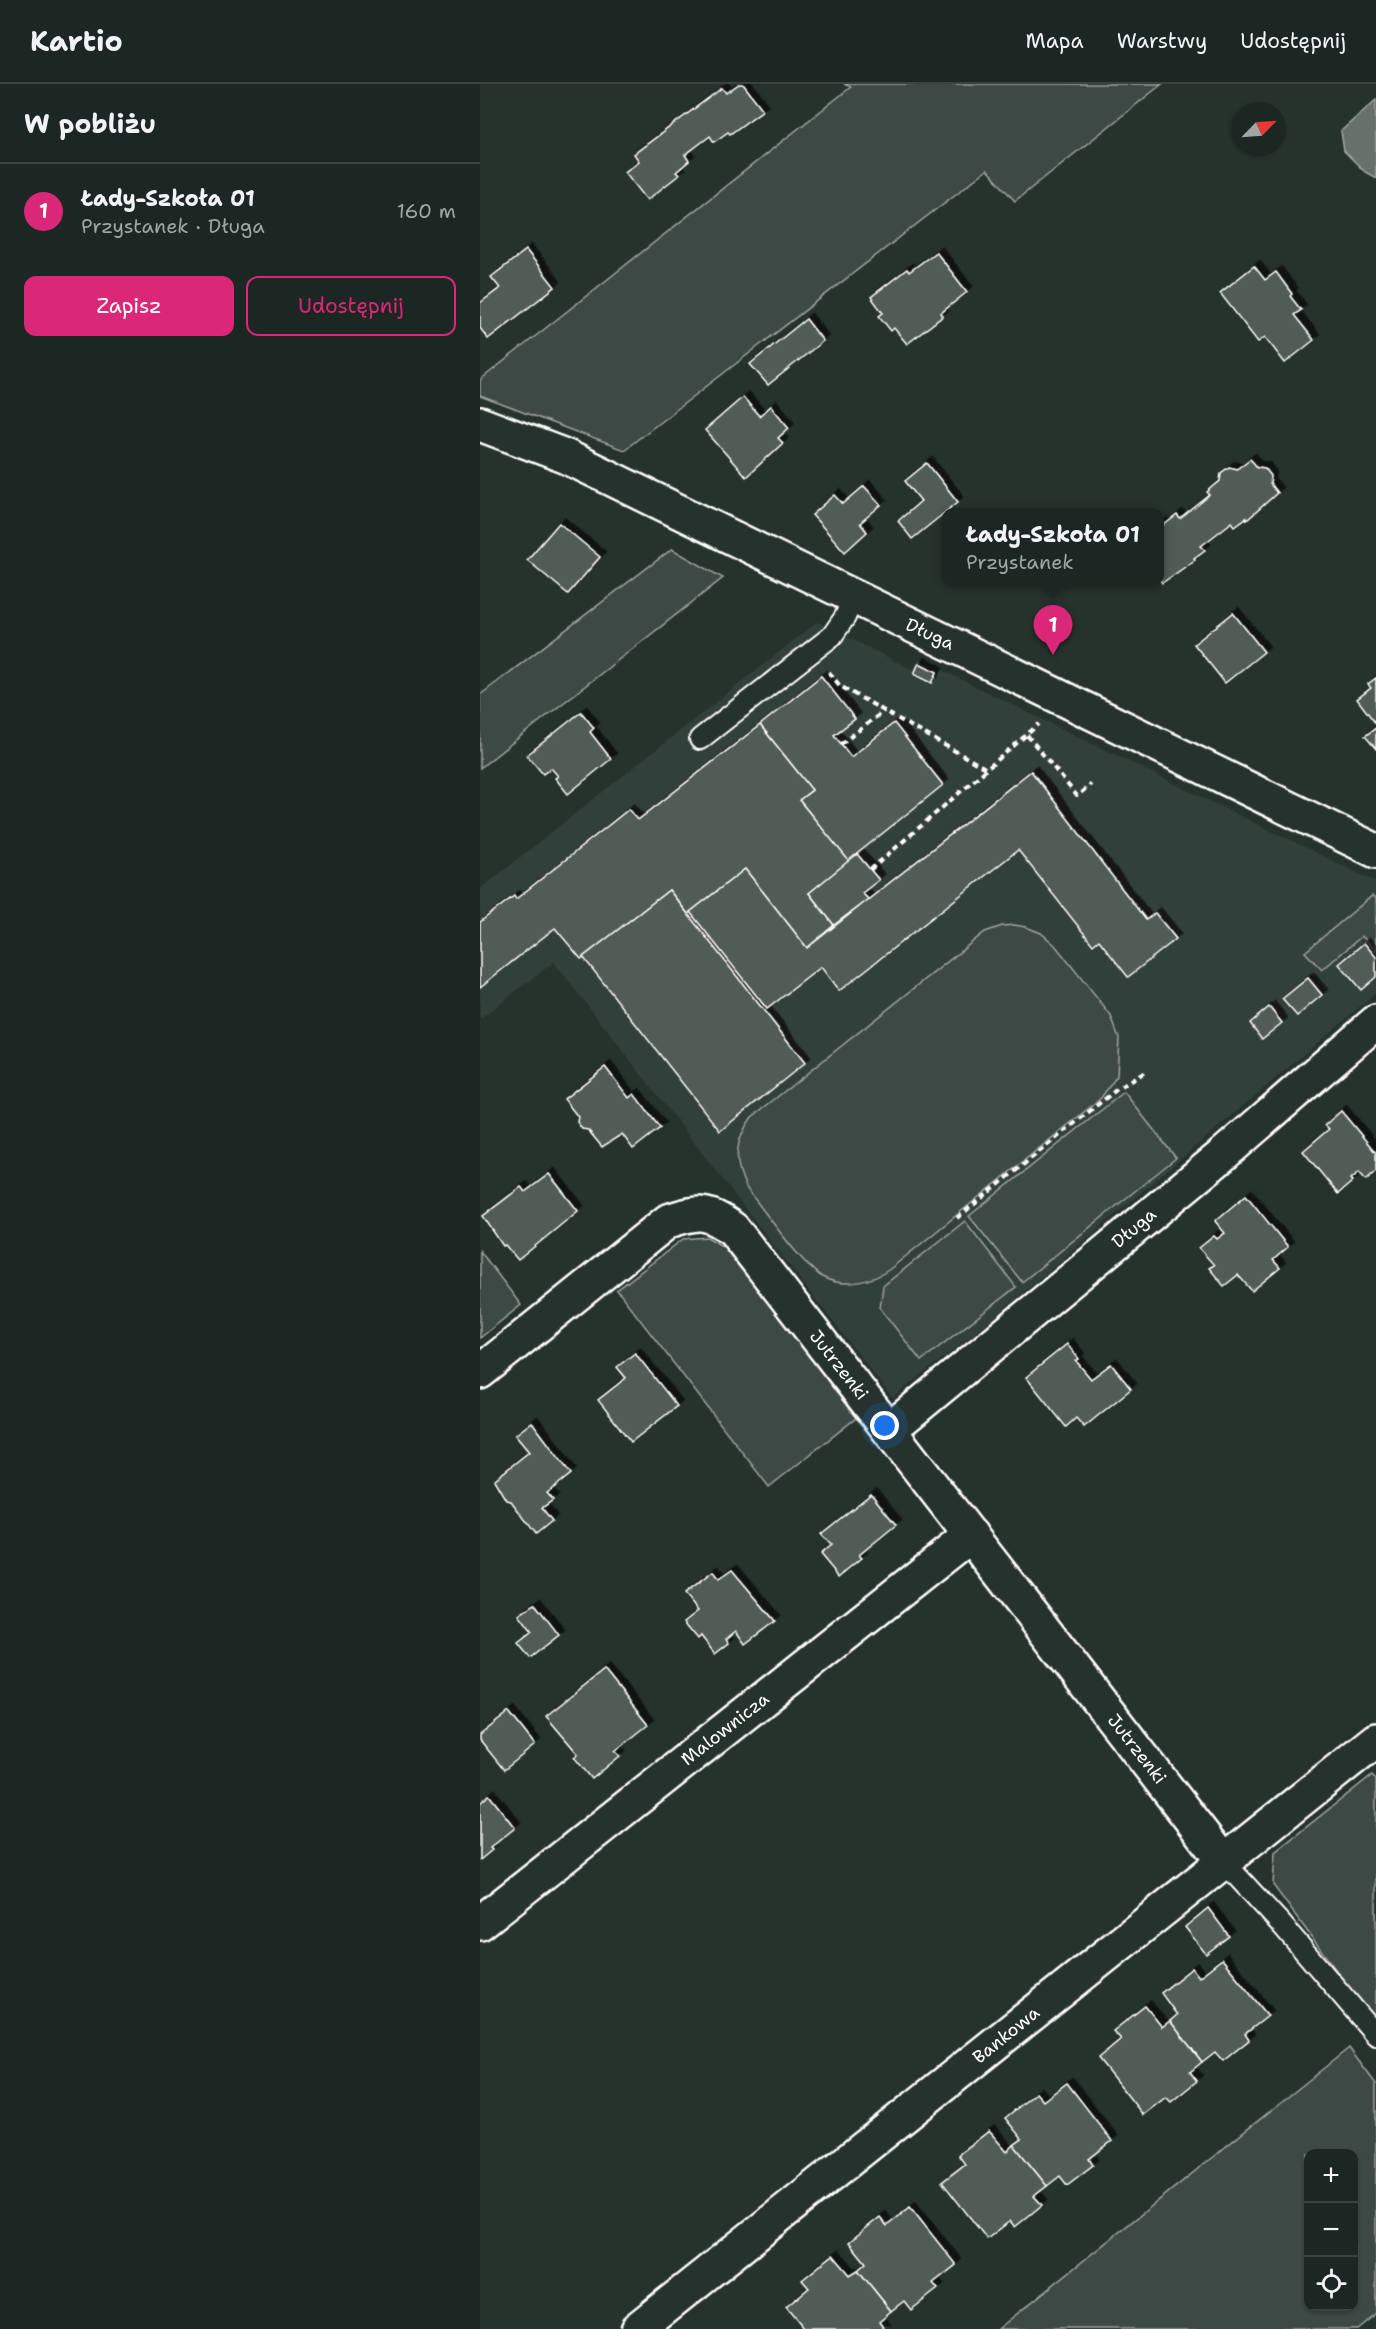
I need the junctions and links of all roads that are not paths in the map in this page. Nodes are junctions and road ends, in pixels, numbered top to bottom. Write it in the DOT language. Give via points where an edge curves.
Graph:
graph roads {
  1 [pos="480,424"];
  2 [pos="853,598"];
  3 [pos="700,739"];
  4 [pos="1376,851"];
  5 [pos="1376,1022"];
  6 [pos="480,1372"];
  7 [pos="889,1430"];
  8 [pos="971,1535"];
  9 [pos="1376,1740"];
  10 [pos="1224,1862"];
  11 [pos="480,1923"];
  12 [pos="1376,2035"];
  13 [pos="637,2329"];
  1 -- 2 [label="street, Długa" via="565,456"];
  2 -- 3 [label="lane" via="832,636"];
  2 -- 4 [label="street, Długa"];
  5 -- 7 [label="street, Długa" via="1218,1159"];
  6 -- 7 [label="street, Jutrzenki" via="669,1221 694,1213 716,1217 734,1229"];
  7 -- 8 [label="street, Jutrzenki"];
  8 -- 10 [label="street, Jutrzenki"];
  8 -- 11 [label="street, Malownicza"];
  9 -- 10 [label="street, Bankowa"];
  10 -- 12 [label="lane"];
  10 -- 13 [label="street, Bankowa"];
}
